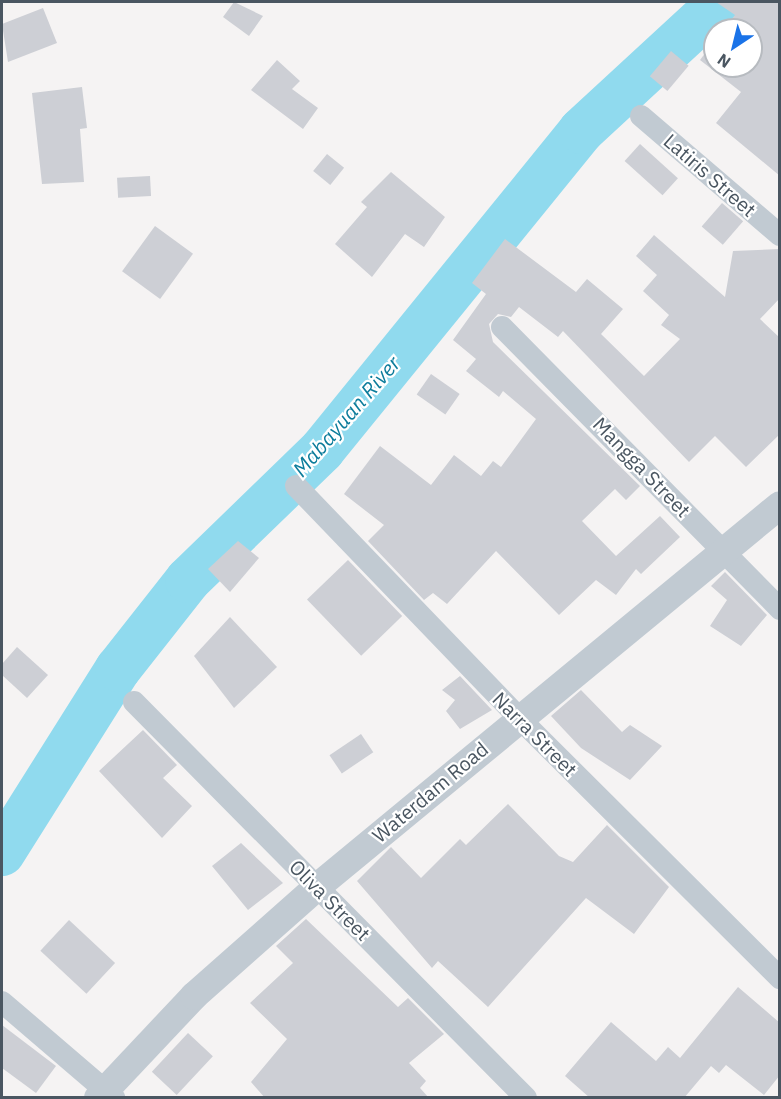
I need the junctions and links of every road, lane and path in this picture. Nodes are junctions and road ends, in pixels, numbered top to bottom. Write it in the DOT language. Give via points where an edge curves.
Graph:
graph roads {
  1 [pos="641,116"];
  2 [pos="780,235"];
  3 [pos="502,327"];
  4 [pos="296,486"];
  5 [pos="780,505"];
  6 [pos="723,551"];
  7 [pos="780,609"];
  8 [pos="134,702"];
  9 [pos="518,717"];
  10 [pos="317,887"];
  11 [pos="780,978"];
  12 [pos="2,1002"];
  13 [pos="106,1095"];
  14 [pos="526,1098"];
  1 -- 2 [label="street, Latiris Street"];
  3 -- 6 [label="street, Mangga Street"];
  4 -- 9 [label="street, Narra Street"];
  5 -- 6 [label="street, Waterdam Road"];
  6 -- 7 [label="street, Mangga Street"];
  6 -- 9 [label="street, Waterdam Road"];
  8 -- 10 [label="street, Oliva Street"];
  9 -- 10 [label="street, Waterdam Road"];
  9 -- 11 [label="street, Narra Street"];
  10 -- 13 [label="street, Waterdam Road" via="194,996"];
  10 -- 14 [label="street, Oliva Street"];
  12 -- 13 [label="street"];
}
